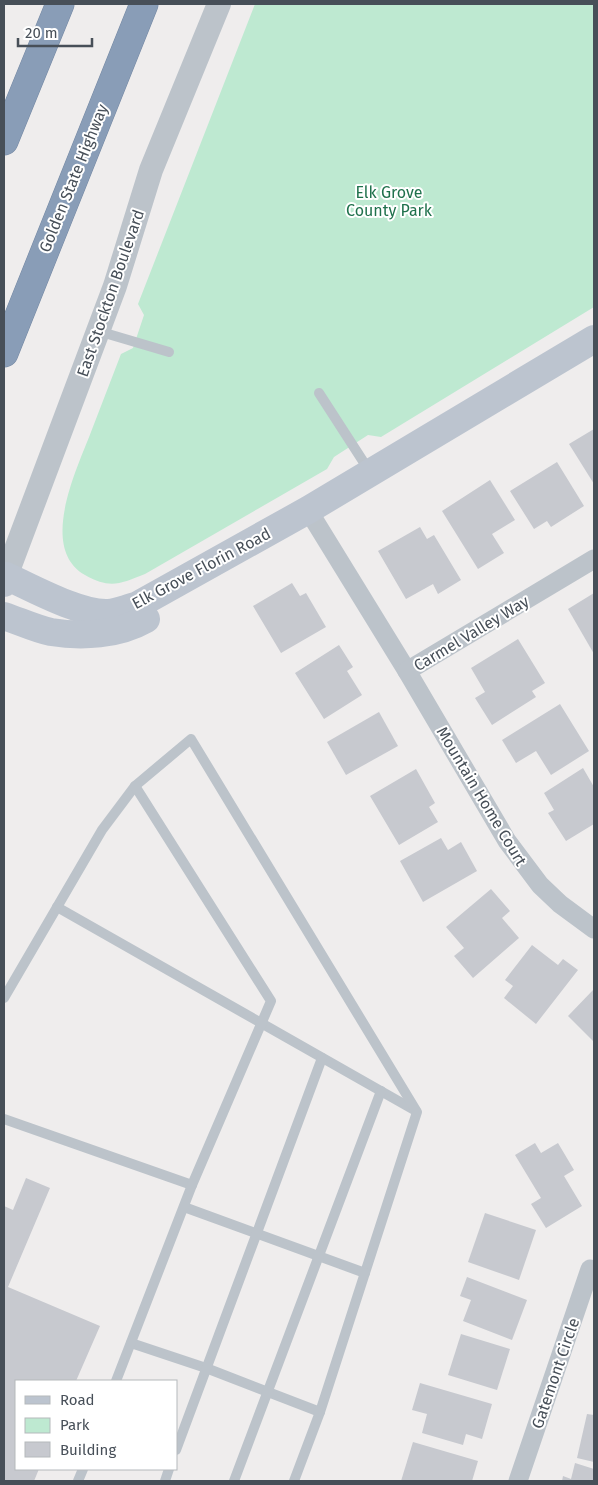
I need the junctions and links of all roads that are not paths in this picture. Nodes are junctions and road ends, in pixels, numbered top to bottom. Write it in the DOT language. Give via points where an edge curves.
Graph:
graph roads {
  1 [pos="60,4"];
  2 [pos="144,4"];
  3 [pos="219,4"];
  4 [pos="4,141"];
  5 [pos="98,331"];
  6 [pos="594,339"];
  7 [pos="169,352"];
  8 [pos="4,353"];
  9 [pos="319,393"];
  10 [pos="370,472"];
  11 [pos="308,510"];
  12 [pos="594,559"];
  13 [pos="5,580"];
  14 [pos="4,616"];
  15 [pos="407,671"];
  16 [pos="135,786"];
  17 [pos="57,908"];
  18 [pos="594,929"];
  19 [pos="4,998"];
  20 [pos="261,1024"];
  21 [pos="322,1058"];
  22 [pos="381,1091"];
  23 [pos="417,1112"];
  24 [pos="4,1119"];
  25 [pos="192,1185"];
  26 [pos="184,1207"];
  27 [pos="257,1232"];
  28 [pos="319,1256"];
  29 [pos="594,1270"];
  30 [pos="365,1273"];
  31 [pos="131,1343"];
  32 [pos="206,1368"];
  33 [pos="116,1380"];
  34 [pos="268,1392"];
  35 [pos="320,1412"];
  36 [pos="178,1445"];
  37 [pos="234,1481"];
  38 [pos="294,1481"];
  39 [pos="518,1481"];
  1 -- 4 [label="highway"];
  2 -- 8 [label="highway, Golden State Highway"];
  3 -- 5 [label="street, East Stockton Boulevard" via="151,170"];
  5 -- 7 [label="lane"];
  5 -- 13 [label="street, East Stockton Boulevard"];
  6 -- 10 [label="main road, Elk Grove Florin Road"];
  9 -- 10 [label="lane"];
  10 -- 11 [label="main road, Elk Grove Florin Road"];
  11 -- 13 [label="main road, Elk Grove Florin Road" via="160,594 136,606 108,613 81,608"];
  11 -- 14 [label="main road, Elk Grove Florin Road" via="247,559 138,624 110,632 80,634 50,632"];
  11 -- 15 [label="street, Carmel Valley Way"];
  12 -- 15 [label="street, Carmel Valley Way"];
  15 -- 18 [label="street, Mountain Home Court" via="522,864 560,904"];
  16 -- 17 [label="lane" via="102,830"];
  16 -- 20 [label="lane" via="271,1001"];
  16 -- 23 [label="lane" via="191,739"];
  17 -- 19 [label="lane"];
  17 -- 20 [label="lane"];
  20 -- 21 [label="lane"];
  20 -- 25 [label="lane"];
  21 -- 22 [label="lane"];
  21 -- 27 [label="lane"];
  22 -- 23 [label="lane"];
  22 -- 28 [label="lane"];
  23 -- 30 [label="lane"];
  24 -- 25 [label="lane"];
  25 -- 26 [label="lane"];
  26 -- 27 [label="lane"];
  26 -- 31 [label="lane"];
  27 -- 28 [label="lane"];
  27 -- 32 [label="lane"];
  28 -- 30 [label="lane"];
  28 -- 34 [label="lane"];
  29 -- 39 [label="street, Gatemont Circle" via="590,1269"];
  30 -- 35 [label="lane"];
  31 -- 32 [label="lane"];
  31 -- 33 [label="lane"];
  32 -- 34 [label="lane"];
  32 -- 36 [label="lane"];
  34 -- 35 [label="lane"];
  34 -- 37 [label="lane"];
  35 -- 38 [label="lane"];
}
